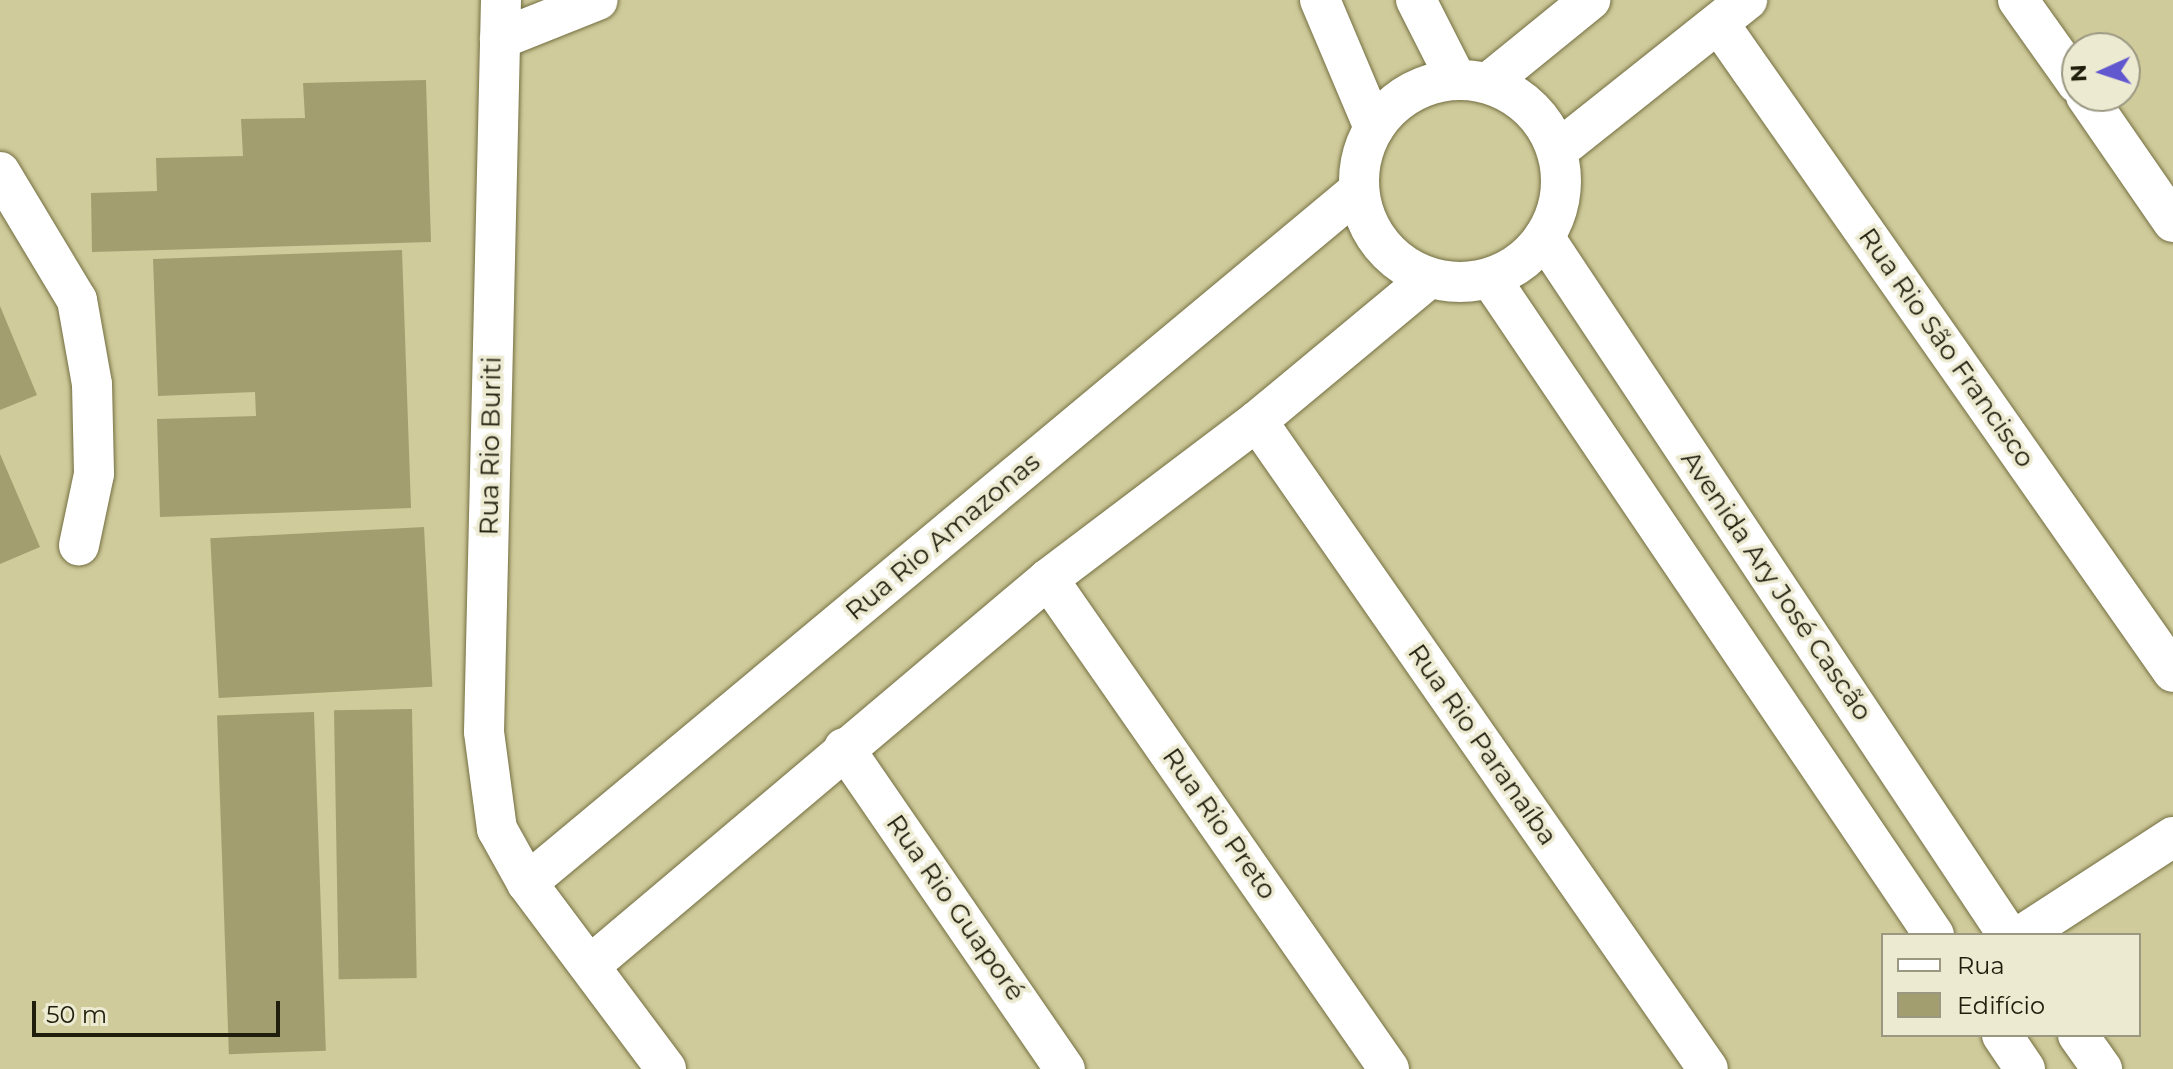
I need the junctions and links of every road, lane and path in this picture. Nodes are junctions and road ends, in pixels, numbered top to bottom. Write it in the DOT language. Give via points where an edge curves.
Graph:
graph roads {
  1 [pos="598,0"];
  2 [pos="1320,0"];
  3 [pos="1416,0"];
  4 [pos="1590,0"];
  5 [pos="2018,0"];
  6 [pos="1733,12"];
  7 [pos="501,19"];
  8 [pos="2061,60"];
  9 [pos="1472,81"];
  10 [pos="2097,112"];
  11 [pos="1374,128"];
  12 [pos="1557,151"];
  13 [pos="0,172"];
  14 [pos="1359,190"];
  15 [pos="2173,222"];
  16 [pos="1544,237"];
  17 [pos="1429,278"];
  18 [pos="1490,278"];
  19 [pos="1257,421"];
  20 [pos="79,545"];
  21 [pos="1048,579"];
  22 [pos="2162,636"];
  23 [pos="2173,672"];
  24 [pos="844,748"];
  25 [pos="2173,837"];
  26 [pos="527,883"];
  27 [pos="1933,933"];
  28 [pos="2007,933"];
  29 [pos="2025,933"];
  30 [pos="593,963"];
  31 [pos="2003,1037"];
  32 [pos="2079,1037"];
  33 [pos="666,1069"];
  34 [pos="1065,1069"];
  35 [pos="1389,1069"];
  36 [pos="1708,1069"];
  37 [pos="2025,1069"];
  38 [pos="2102,1069"];
  1 -- 7 [label="street"];
  2 -- 11 [label="street"];
  3 -- 9 [label="street"];
  4 -- 9 [label="street"];
  5 -- 8 [label="street"];
  6 -- 12 [label="street"];
  6 -- 22 [label="street, Rua Rio São Francisco"];
  7 -- 26 [label="street, Rua Rio Buriti" via="484,732 497,829"];
  9 -- 11 [label="street" via="1424,86 1395,103"];
  9 -- 12 [label="street" via="1534,113"];
  10 -- 15 [label="street"];
  11 -- 14 [label="street" via="1361,158"];
  12 -- 16 [label="street" via="1562,181"];
  13 -- 20 [label="street" via="77,300 92,384 94,474"];
  14 -- 17 [label="street" via="1370,228 1395,259"];
  14 -- 26 [label="street, Rua Rio Amazonas"];
  16 -- 18 [label="street" via="1521,262"];
  16 -- 28 [label="street, Avenida Ary José Cascão"];
  17 -- 18 [label="street" via="1460,283"];
  17 -- 19 [label="street"];
  18 -- 27 [label="street"];
  19 -- 21 [label="street"];
  19 -- 36 [label="street, Rua Rio Paranaíba"];
  21 -- 24 [label="street"];
  21 -- 35 [label="street, Rua Rio Preto"];
  22 -- 23 [label="street, Rua Rio São Francisco"];
  24 -- 30 [label="street"];
  24 -- 34 [label="street, Rua Rio Guaporé"];
  25 -- 29 [label="street"];
  26 -- 30 [label="street, Rua Rio Buriti"];
  30 -- 33 [label="street, Rua Rio Buriti"];
  31 -- 37 [label="street"];
  32 -- 38 [label="street"];
}
